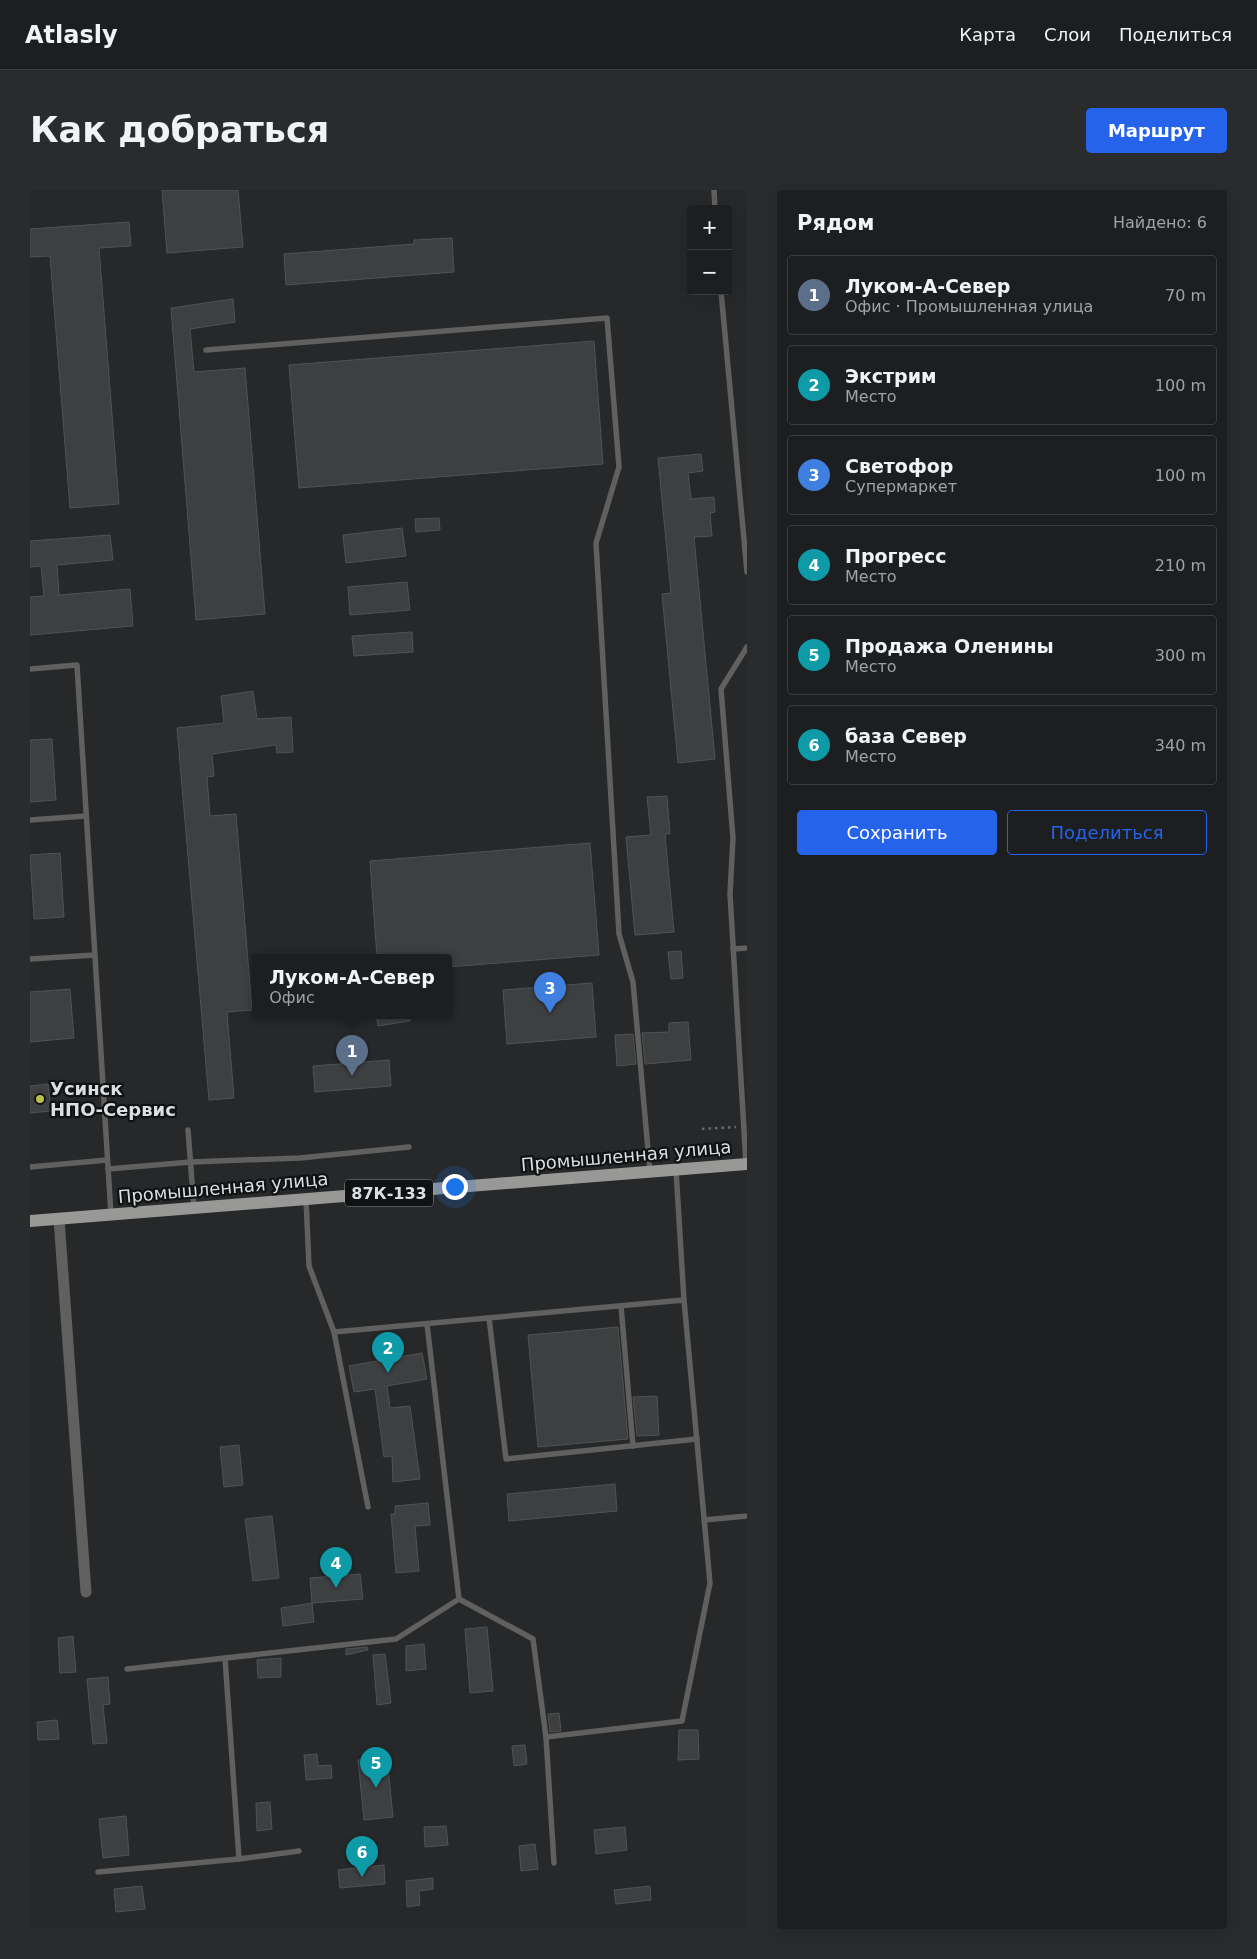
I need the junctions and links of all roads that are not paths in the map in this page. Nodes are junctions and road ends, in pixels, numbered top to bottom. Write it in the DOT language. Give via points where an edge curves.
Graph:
graph roads {
  1 [pos="714,190"];
  2 [pos="715,205"];
  3 [pos="720,295"];
  4 [pos="206,350"];
  5 [pos="747,572"];
  6 [pos="747,647"];
  7 [pos="30,669"];
  8 [pos="86,816"];
  9 [pos="30,820"];
  10 [pos="747,948"];
  11 [pos="733,949"];
  12 [pos="95,955"];
  13 [pos="30,959"];
  14 [pos="188,1130"];
  15 [pos="409,1147"];
  16 [pos="107,1160"];
  17 [pos="190,1162"];
  18 [pos="746,1164"];
  19 [pos="30,1167"];
  20 [pos="108,1169"];
  21 [pos="676,1170"];
  22 [pos="650,1172"];
  23 [pos="306,1199"];
  24 [pos="194,1208"];
  25 [pos="111,1215"];
  26 [pos="59,1219"];
  27 [pos="30,1221"];
  28 [pos="684,1300"];
  29 [pos="621,1306"];
  30 [pos="489,1318"];
  31 [pos="427,1324"];
  32 [pos="334,1332"];
  33 [pos="697,1439"];
  34 [pos="633,1446"];
  35 [pos="368,1507"];
  36 [pos="747,1516"];
  37 [pos="704,1520"];
  38 [pos="86,1592"];
  39 [pos="459,1599"];
  40 [pos="224,1658"];
  41 [pos="127,1669"];
  42 [pos="546,1737"];
  43 [pos="299,1851"];
  44 [pos="239,1858"];
  45 [pos="554,1863"];
  46 [pos="98,1872"];
  1 -- 2 [label="lane"];
  3 -- 5 [label="lane"];
  4 -- 22 [label="lane" via="607,318 619,467 596,544 618,934 632,982"];
  6 -- 11 [label="lane" via="721,689 732,838 730,894"];
  7 -- 8 [label="lane" via="77,665"];
  8 -- 9 [label="lane"];
  8 -- 12 [label="lane"];
  10 -- 11 [label="lane"];
  11 -- 18 [label="lane"];
  12 -- 13 [label="lane"];
  12 -- 16 [label="lane"];
  14 -- 17 [label="lane"];
  15 -- 17 [label="lane" via="300,1158"];
  16 -- 19 [label="lane"];
  16 -- 20 [label="lane"];
  17 -- 20 [label="lane"];
  17 -- 24 [label="lane"];
  18 -- 21 [label="main road, Промышленная улица / 87К-133"];
  20 -- 25 [label="lane"];
  21 -- 22 [label="main road, Промышленная улица / 87К-133"];
  21 -- 28 [label="lane"];
  22 -- 23 [label="main road, Промышленная улица / 87К-133"];
  23 -- 24 [label="main road, Промышленная улица / 87К-133"];
  23 -- 32 [label="lane" via="309,1266"];
  24 -- 25 [label="main road, Промышленная улица / 87К-133"];
  25 -- 26 [label="main road, Промышленная улица / 87К-133"];
  26 -- 27 [label="main road, Промышленная улица / 87К-133"];
  26 -- 38 [label="street"];
  28 -- 29 [label="lane"];
  28 -- 33 [label="lane"];
  29 -- 30 [label="lane"];
  29 -- 34 [label="lane"];
  30 -- 31 [label="lane"];
  30 -- 34 [label="lane" via="506,1459"];
  31 -- 32 [label="lane"];
  31 -- 39 [label="lane"];
  32 -- 35 [label="lane"];
  33 -- 34 [label="lane"];
  33 -- 37 [label="lane"];
  36 -- 37 [label="lane"];
  37 -- 42 [label="lane" via="710,1583 682,1721"];
  39 -- 40 [label="lane" via="396,1639"];
  39 -- 42 [label="lane" via="533,1639"];
  40 -- 41 [label="lane"];
  40 -- 44 [label="lane"];
  42 -- 45 [label="lane"];
  43 -- 44 [label="lane"];
  44 -- 46 [label="lane"];
}
